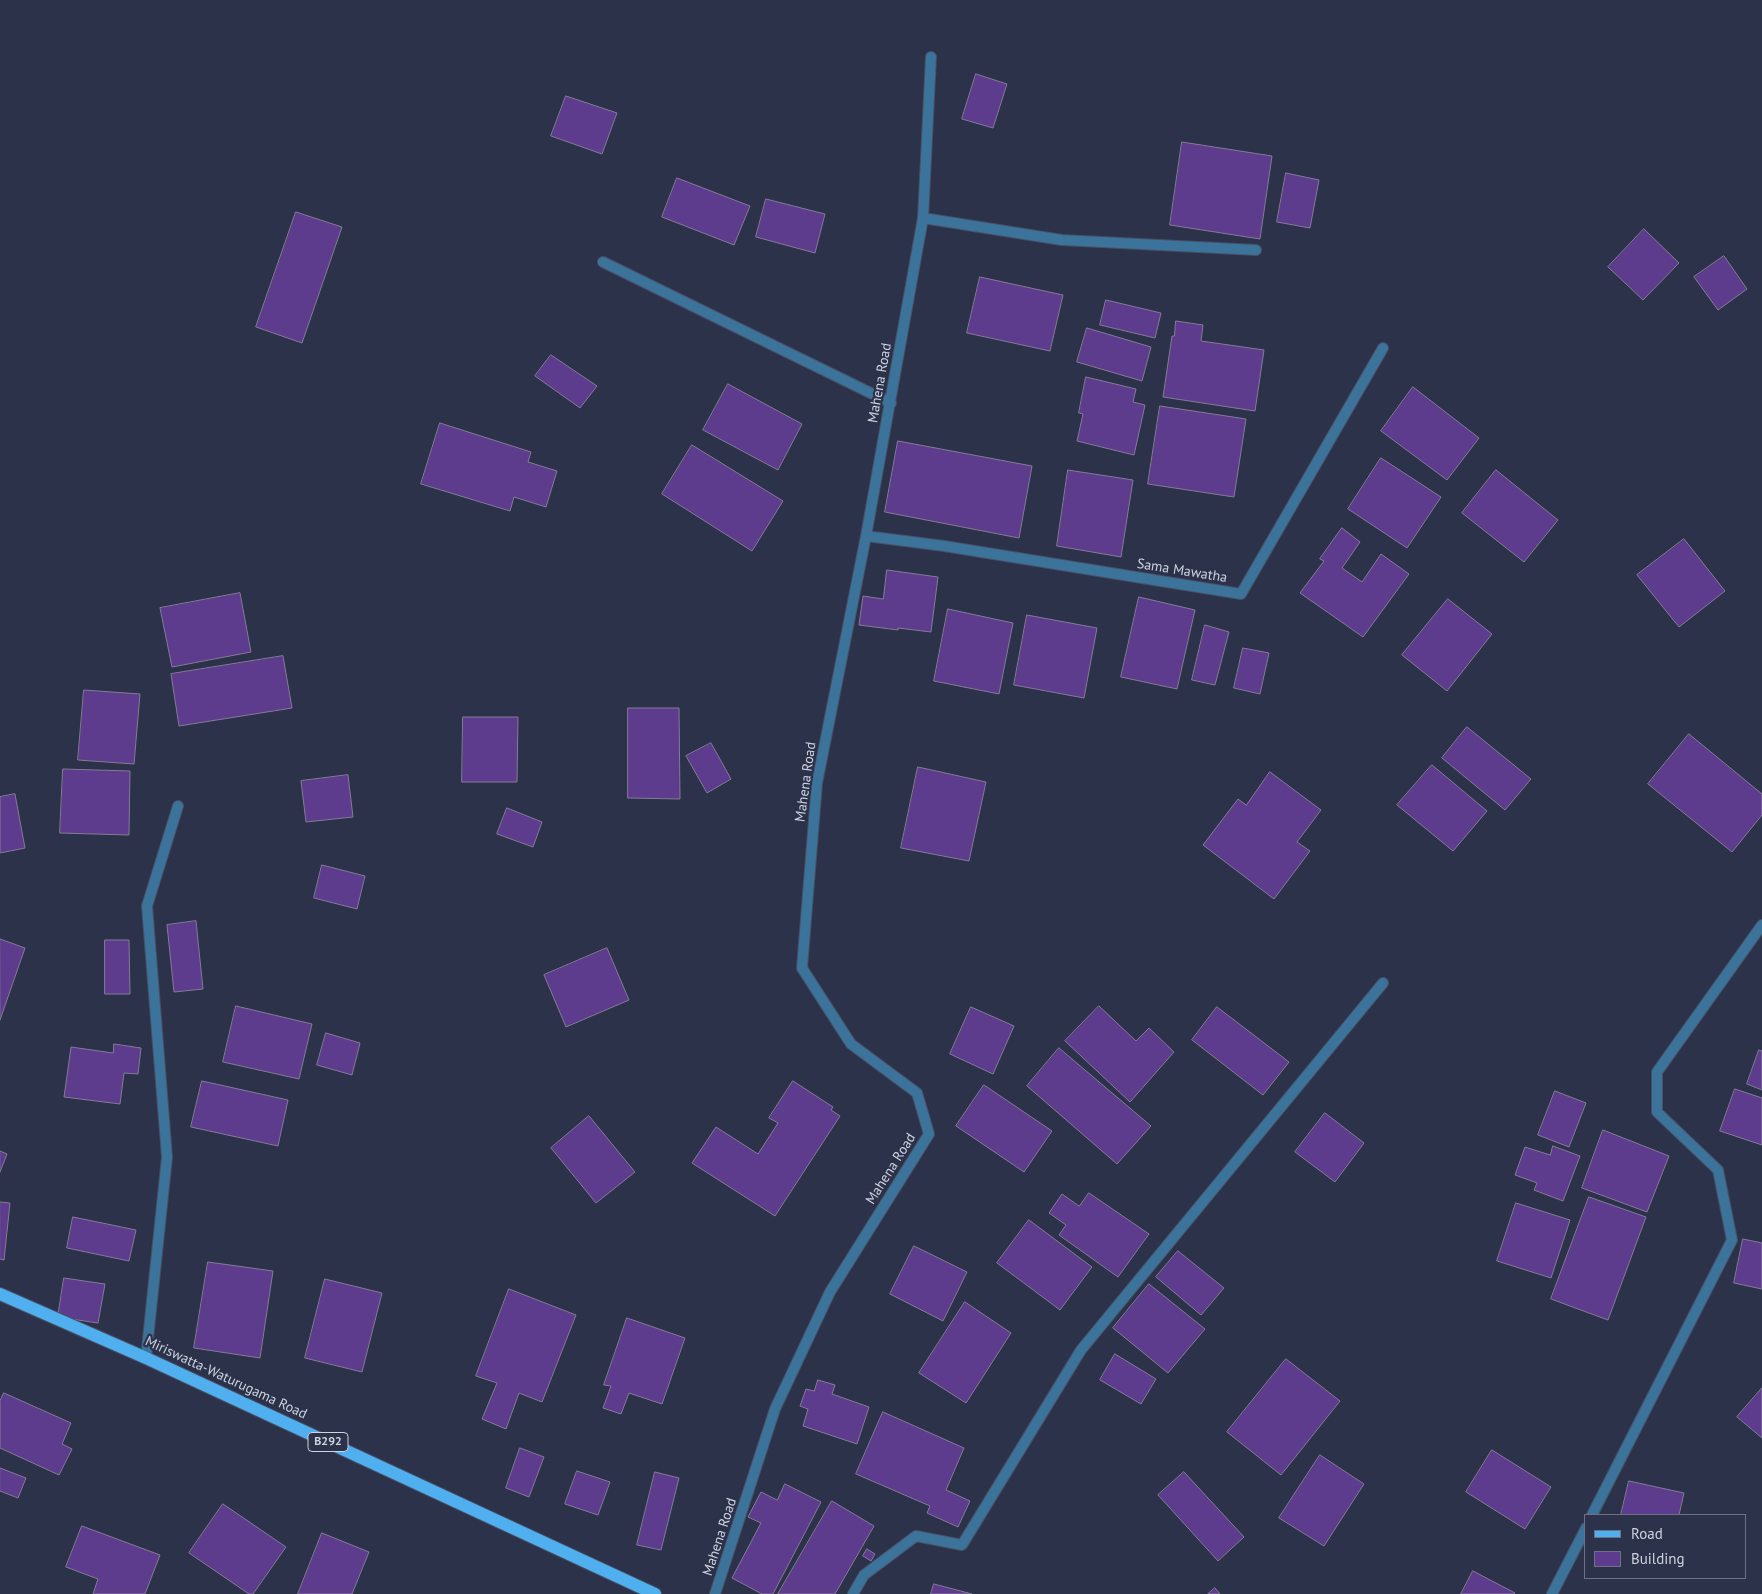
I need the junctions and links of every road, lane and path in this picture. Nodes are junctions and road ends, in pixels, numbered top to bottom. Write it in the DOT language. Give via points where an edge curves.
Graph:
graph roads {
  1 [pos="930,58"];
  2 [pos="923,218"];
  3 [pos="1256,250"];
  4 [pos="603,262"];
  5 [pos="1383,348"];
  6 [pos="891,403"];
  7 [pos="866,536"];
  8 [pos="178,806"];
  9 [pos="1762,925"];
  10 [pos="1383,983"];
  11 [pos="0,1294"];
  12 [pos="146,1358"];
  13 [pos="1593,1514"];
  14 [pos="1584,1532"];
  15 [pos="656,1594"];
  16 [pos="715,1594"];
  17 [pos="853,1594"];
  18 [pos="1552,1594"];
  1 -- 2 [label="street, Mahena Road"];
  2 -- 3 [label="street" via="1062,240"];
  2 -- 6 [label="street, Mahena Road"];
  4 -- 6 [label="street"];
  5 -- 7 [label="street, Sama Mawatha" via="1241,594"];
  6 -- 7 [label="street, Mahena Road"];
  7 -- 16 [label="street, Mahena Road" via="817,783 802,968 851,1044 917,1093 929,1134 830,1292 775,1409"];
  8 -- 12 [label="street" via="147,906 167,1157"];
  9 -- 13 [label="street" via="1658,1072 1657,1112 1718,1170 1732,1240"];
  10 -- 17 [label="street" via="1081,1350 962,1545 916,1536 864,1575"];
  11 -- 12 [label="main road, Miriswatta-Waturugama Road / B292"];
  12 -- 15 [label="main road, Miriswatta-Waturugama Road / B292"];
  14 -- 18 [label="street"];
}
